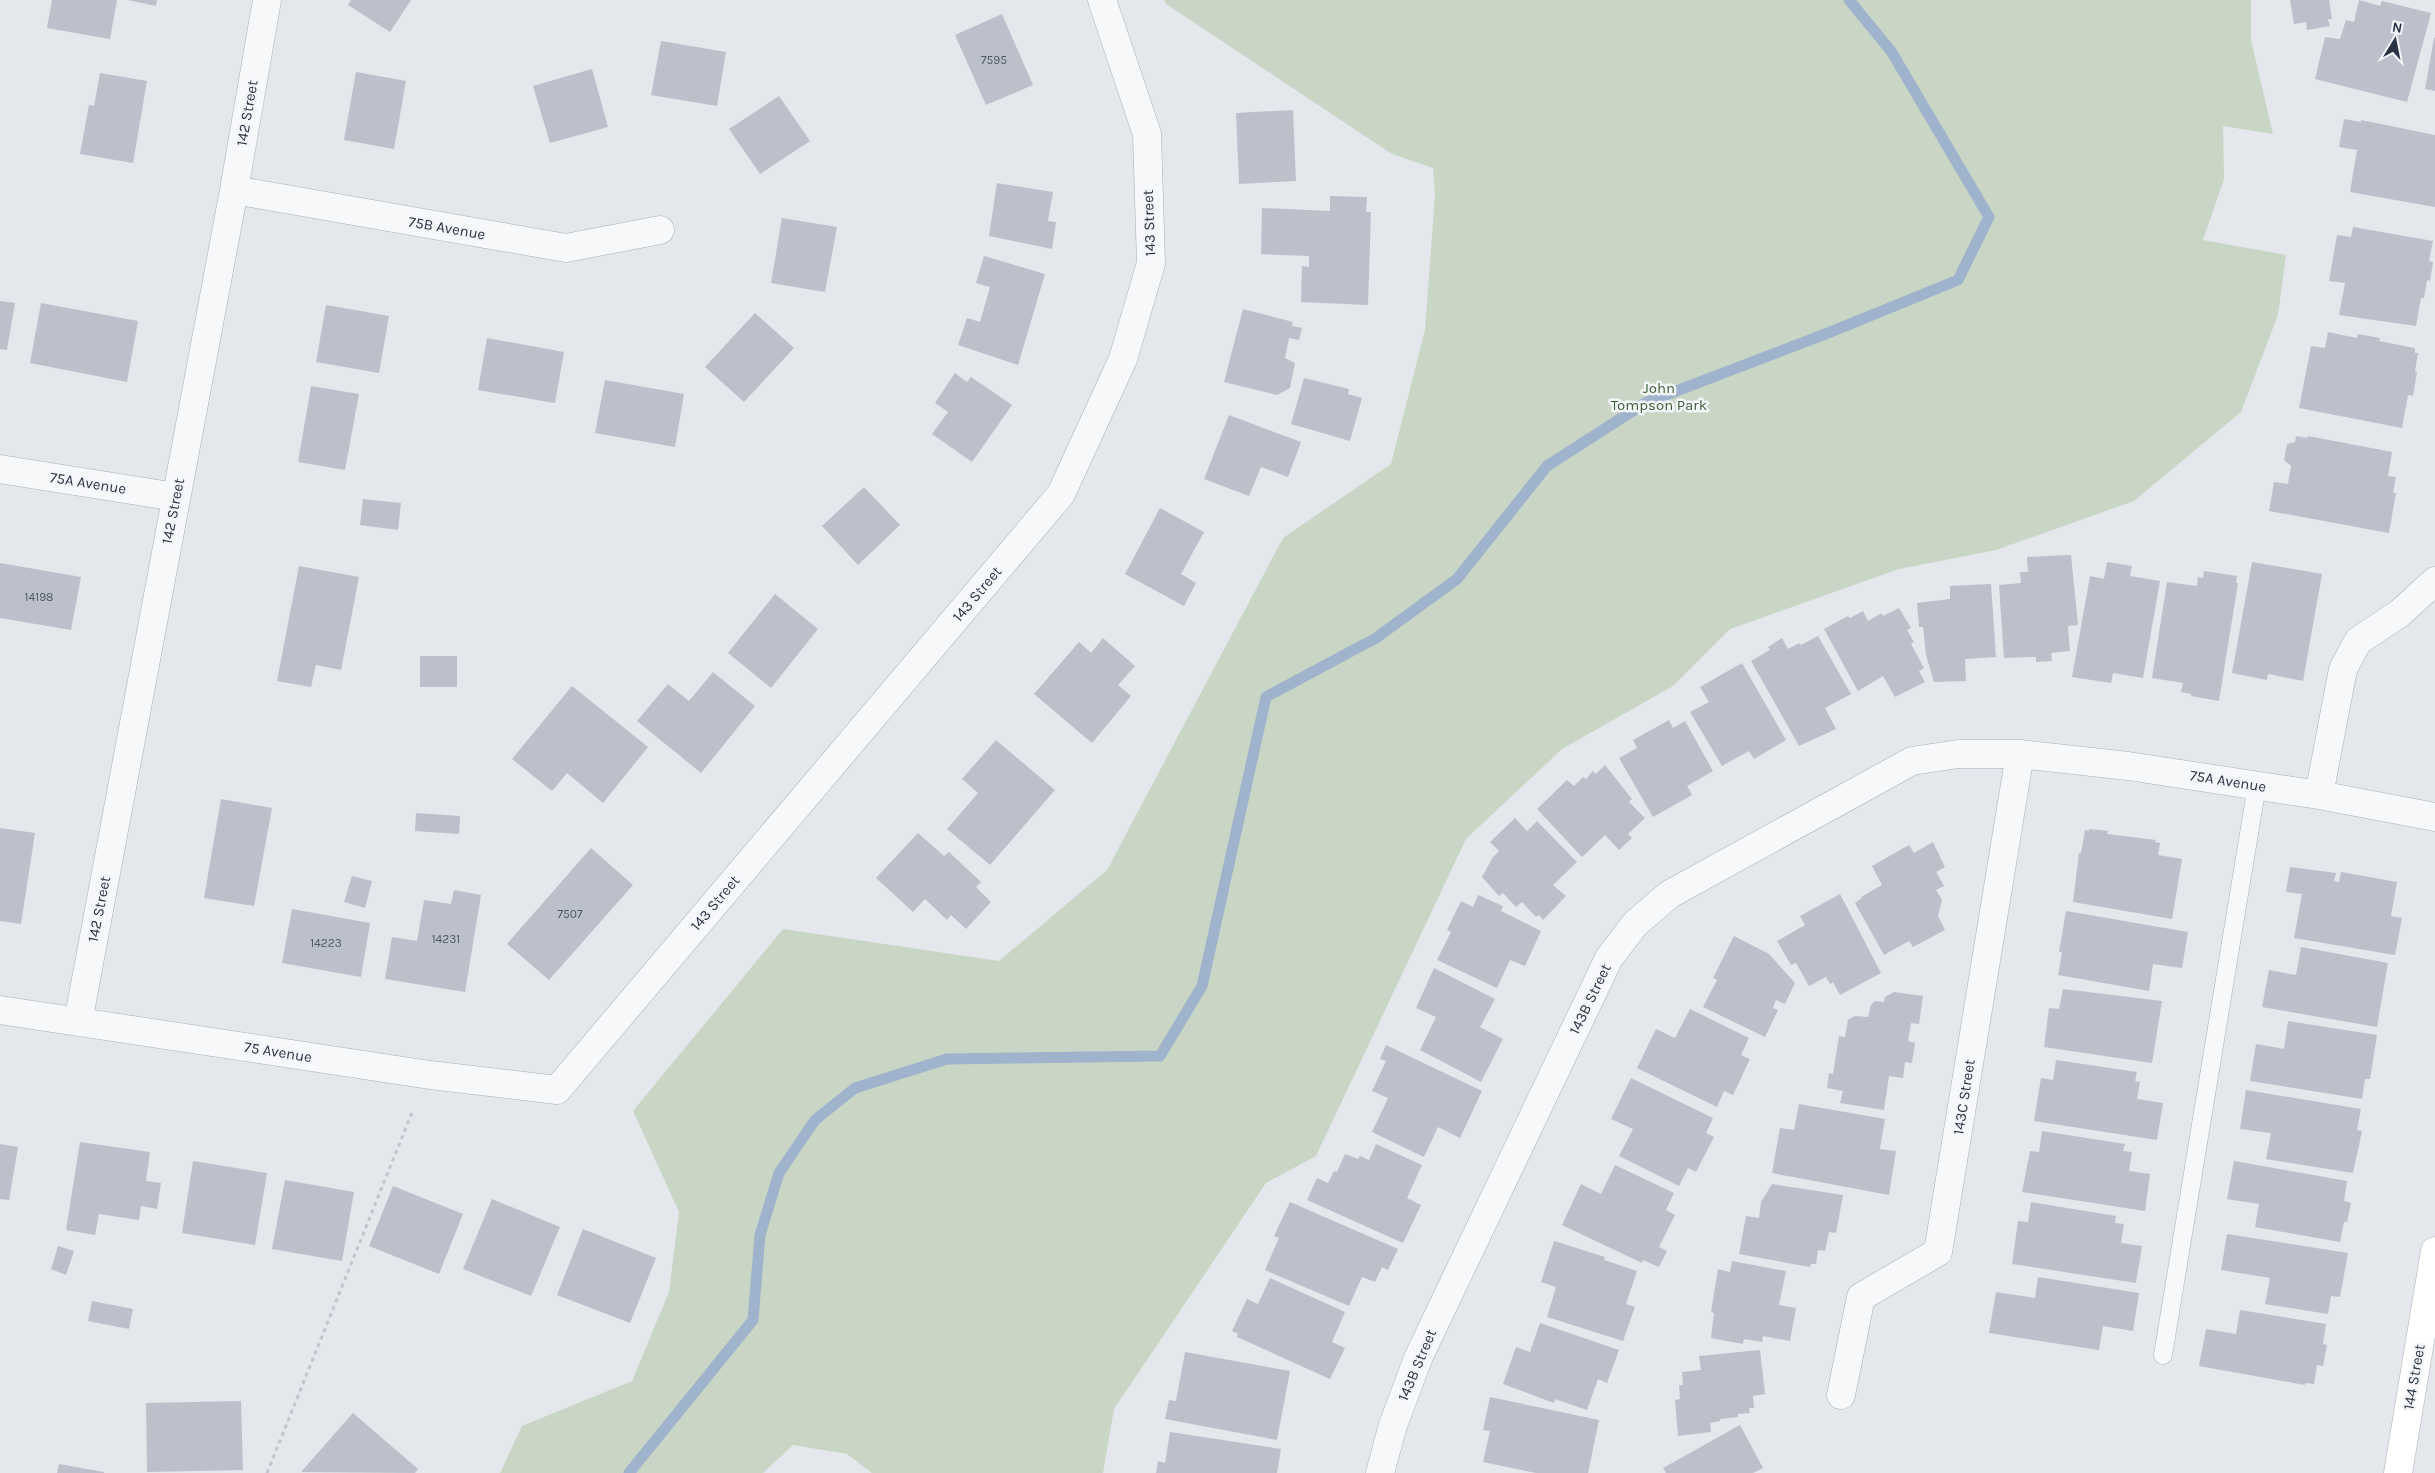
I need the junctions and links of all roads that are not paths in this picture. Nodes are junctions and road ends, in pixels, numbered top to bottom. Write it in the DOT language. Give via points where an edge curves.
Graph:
graph roads {
  1 [pos="267,0"];
  2 [pos="1102,0"];
  3 [pos="234,190"];
  4 [pos="660,230"];
  5 [pos="0,469"];
  6 [pos="176,497"];
  7 [pos="2435,581"];
  8 [pos="2020,754"];
  9 [pos="2257,786"];
  10 [pos="2319,795"];
  11 [pos="2435,817"];
  12 [pos="0,1010"];
  13 [pos="78,1022"];
  14 [pos="557,1090"];
  15 [pos="2435,1251"];
  16 [pos="2163,1354"];
  17 [pos="1841,1395"];
  18 [pos="1380,1473"];
  19 [pos="2398,1473"];
  1 -- 3 [label="street, 142 Street"];
  2 -- 14 [label="street, 143 Street" via="1147,134 1151,263 1123,359 1061,494"];
  3 -- 4 [label="street, 75B Avenue" via="566,248"];
  3 -- 6 [label="street, 142 Street"];
  5 -- 6 [label="street, 75A Avenue"];
  6 -- 13 [label="street, 142 Street"];
  7 -- 10 [label="street" via="2400,613 2358,641 2343,669"];
  8 -- 9 [label="street, 75A Avenue" via="2128,766"];
  8 -- 17 [label="street, 143C Street" via="1938,1252 1861,1297"];
  8 -- 18 [label="street, 143B Street" via="1963,753 1912,761 1670,894 1634,924 1609,958 1419,1356 1393,1425"];
  9 -- 10 [label="street, 75A Avenue"];
  9 -- 16 [label="lane"];
  10 -- 11 [label="street, 75A Avenue"];
  12 -- 13 [label="street, 75 Avenue"];
  13 -- 14 [label="street, 75 Avenue"];
  15 -- 19 [label="main road, 144 Street"];
}
